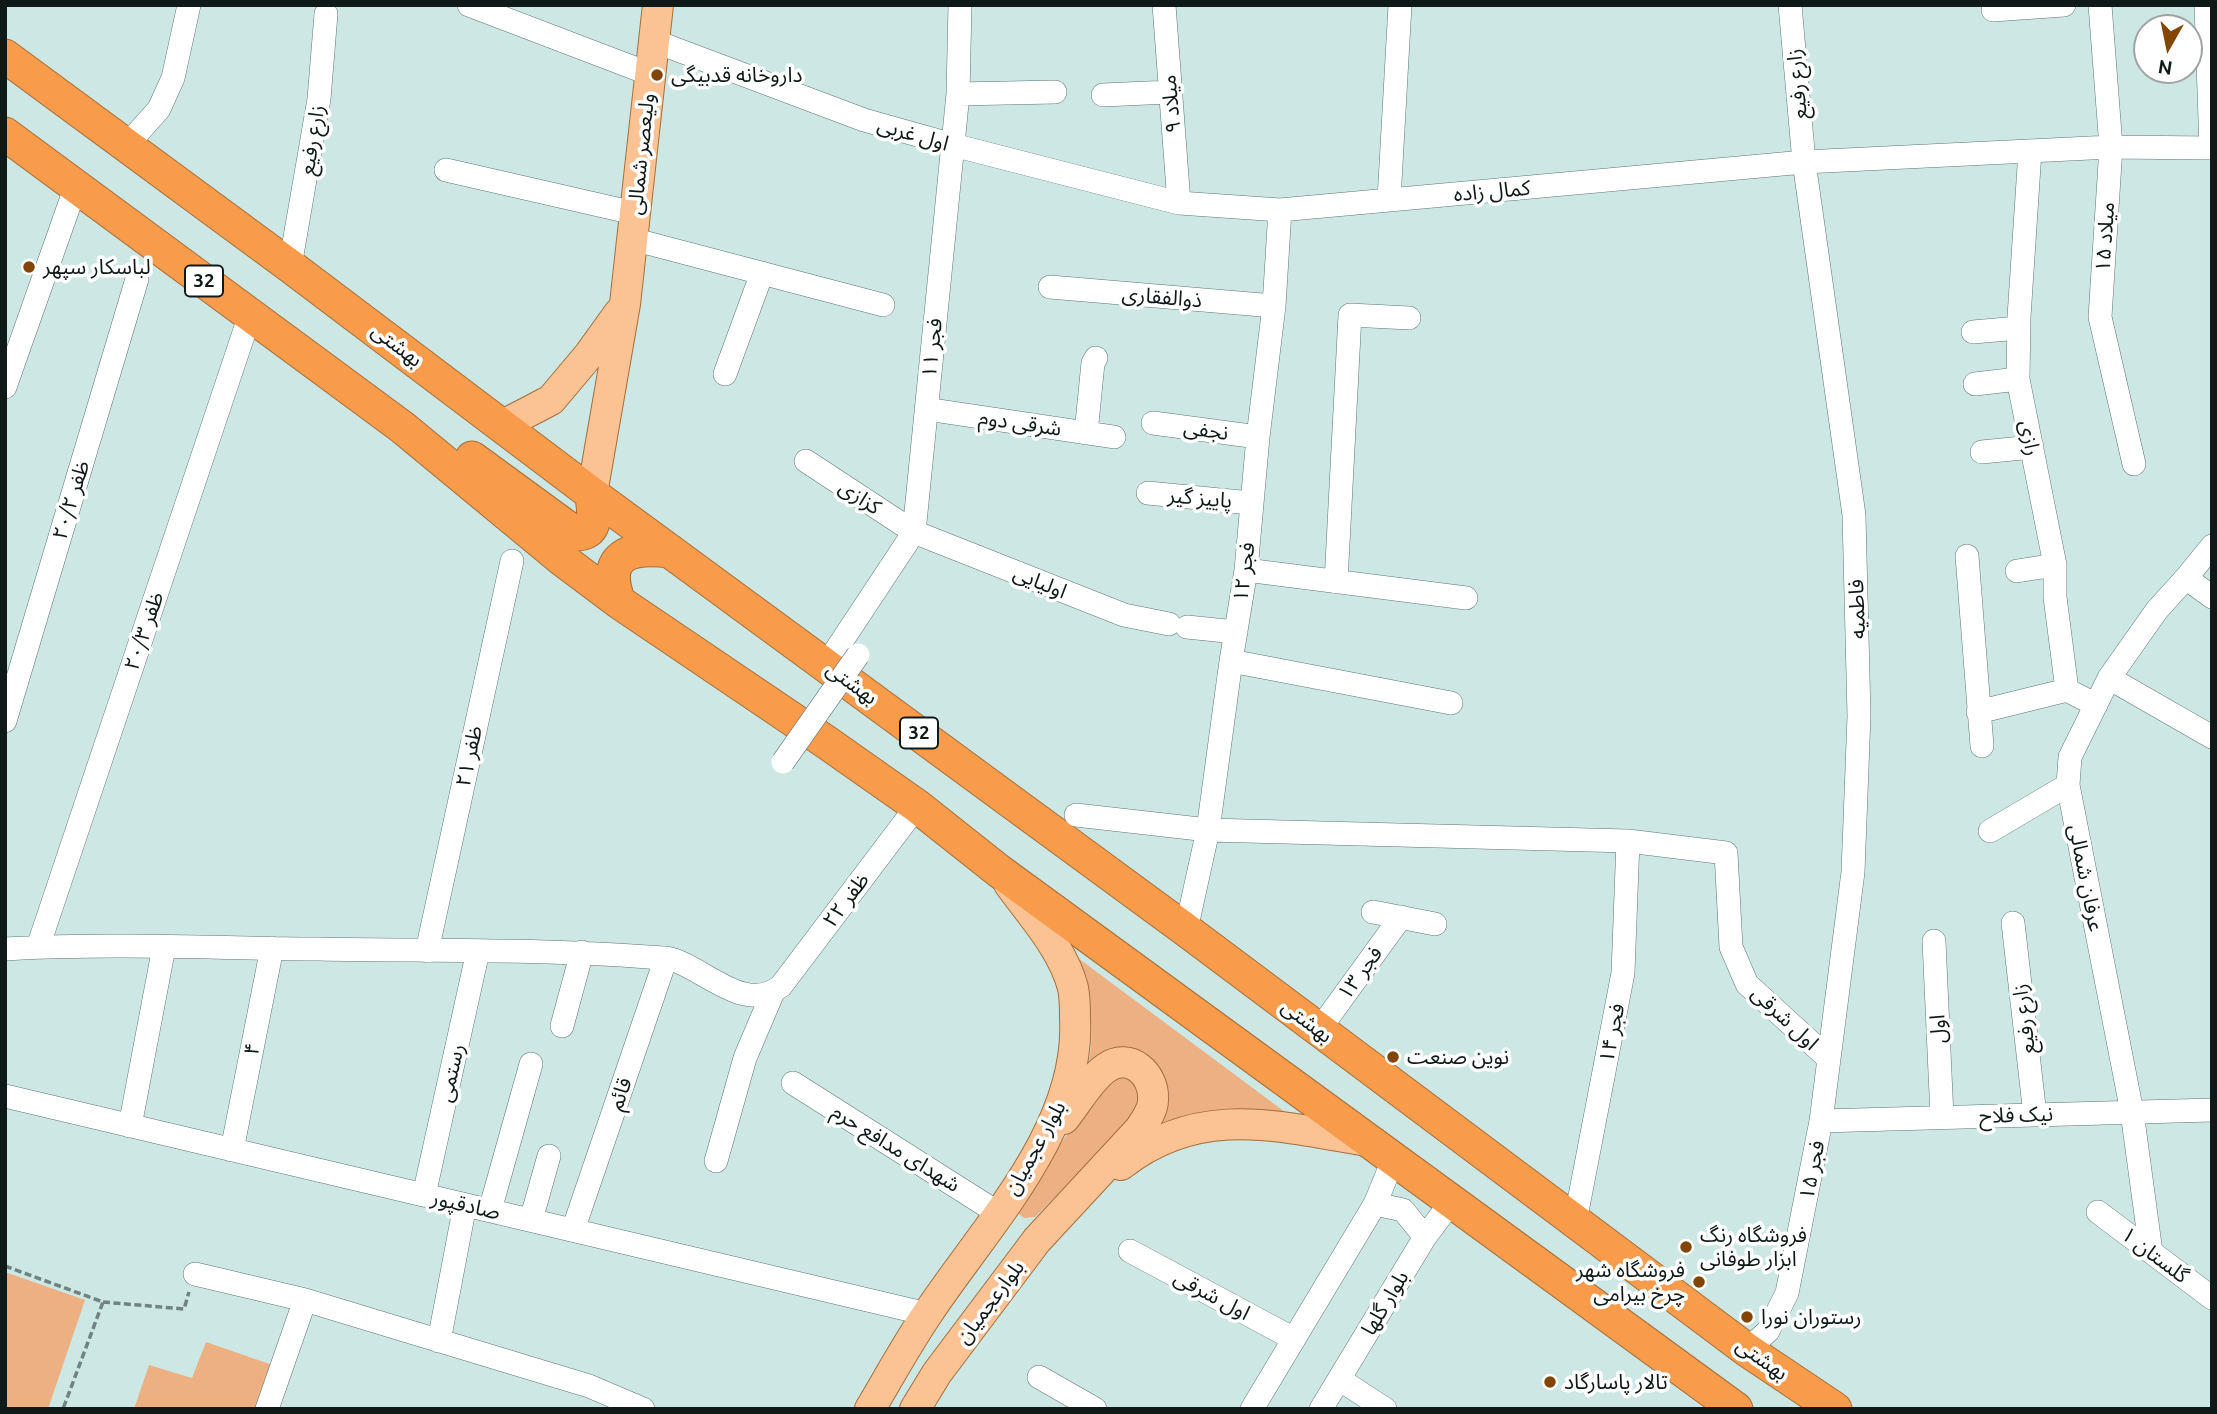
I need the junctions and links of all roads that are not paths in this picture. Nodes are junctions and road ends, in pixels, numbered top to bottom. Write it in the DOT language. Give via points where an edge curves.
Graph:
graph roads {
  1 [pos="188,5"];
  2 [pos="469,5"];
  3 [pos="657,5"];
  4 [pos="960,5"];
  5 [pos="1164,5"];
  6 [pos="1400,5"];
  7 [pos="1790,5"];
  8 [pos="2064,5"];
  9 [pos="2100,5"];
  10 [pos="2206,5"];
  11 [pos="1993,10"];
  12 [pos="326,14"];
  13 [pos="654,41"];
  14 [pos="5,56"];
  15 [pos="650,74"];
  16 [pos="1055,92"];
  17 [pos="1170,92"];
  18 [pos="958,94"];
  19 [pos="1103,95"];
  20 [pos="5,134"];
  21 [pos="127,145"];
  22 [pos="953,145"];
  23 [pos="2111,147"];
  24 [pos="2212,148"];
  25 [pos="2030,151"];
  26 [pos="1804,162"];
  27 [pos="446,170"];
  28 [pos="76,186"];
  29 [pos="1389,200"];
  30 [pos="1179,203"];
  31 [pos="1280,210"];
  32 [pos="633,226"];
  33 [pos="290,265"];
  34 [pos="762,274"];
  35 [pos="137,279"];
  36 [pos="1050,288"];
  37 [pos="625,304"];
  38 [pos="883,305"];
  39 [pos="1274,306"];
  40 [pos="250,315"];
  41 [pos="1409,318"];
  42 [pos="2019,328"];
  43 [pos="1973,332"];
  44 [pos="1096,358"];
  45 [pos="725,374"];
  46 [pos="2018,379"];
  47 [pos="1975,384"];
  48 [pos="5,387"];
  49 [pos="926,409"];
  50 [pos="1153,423"];
  51 [pos="503,425"];
  52 [pos="402,427"];
  53 [pos="1086,432"];
  54 [pos="1114,437"];
  55 [pos="1258,437"];
  56 [pos="2032,447"];
  57 [pos="1982,452"];
  58 [pos="806,461"];
  59 [pos="2134,464"];
  60 [pos="1149,493"];
  61 [pos="592,494"];
  62 [pos="1251,503"];
  63 [pos="914,532"];
  64 [pos="2212,546"];
  65 [pos="670,551"];
  66 [pos="1967,556"];
  67 [pos="512,561"];
  68 [pos="2055,565"];
  69 [pos="1245,570"];
  70 [pos="2017,571"];
  71 [pos="2186,578"];
  72 [pos="1336,582"];
  73 [pos="2212,597"];
  74 [pos="1466,598"];
  75 [pos="620,602"];
  76 [pos="1236,632"];
  77 [pos="858,655"];
  78 [pos="1231,661"];
  79 [pos="826,665"];
  80 [pos="2109,678"];
  81 [pos="2067,690"];
  82 [pos="1451,703"];
  83 [pos="2096,705"];
  84 [pos="1978,712"];
  85 [pos="5,721"];
  86 [pos="2212,737"];
  87 [pos="1982,746"];
  88 [pos="783,762"];
  89 [pos="2068,785"];
  90 [pos="917,806"];
  91 [pos="1076,815"];
  92 [pos="1208,830"];
  93 [pos="1990,831"];
  94 [pos="1628,841"];
  95 [pos="999,871"];
  96 [pos="1373,912"];
  97 [pos="1401,917"];
  98 [pos="2013,923"];
  99 [pos="1435,924"];
  100 [pos="1186,930"];
  101 [pos="1934,941"];
  102 [pos="38,947"];
  103 [pos="164,947"];
  104 [pos="272,948"];
  105 [pos="5,949"];
  106 [pos="427,951"];
  107 [pos="478,951"];
  108 [pos="582,953"];
  109 [pos="666,958"];
  110 [pos="773,992"];
  111 [pos="562,1026"];
  112 [pos="1319,1030"];
  113 [pos="1829,1059"];
  114 [pos="531,1064"];
  115 [pos="793,1083"];
  116 [pos="5,1096"];
  117 [pos="2212,1110"];
  118 [pos="2132,1112"];
  119 [pos="2035,1115"];
  120 [pos="1942,1118"];
  121 [pos="1821,1121"];
  122 [pos="130,1126"];
  123 [pos="232,1150"];
  124 [pos="1383,1150"];
  125 [pos="549,1156"];
  126 [pos="716,1161"];
  127 [pos="1033,1161"];
  128 [pos="424,1195"];
  129 [pos="1452,1201"];
  130 [pos="1074,1202"];
  131 [pos="1375,1204"];
  132 [pos="465,1205"];
  133 [pos="489,1210"];
  134 [pos="2098,1212"];
  135 [pos="998,1213"];
  136 [pos="531,1220"];
  137 [pos="1575,1222"];
  138 [pos="573,1230"];
  139 [pos="1424,1237"];
  140 [pos="1037,1240"];
  141 [pos="1130,1251"];
  142 [pos="2151,1252"];
  143 [pos="195,1274"];
  144 [pos="2212,1298"];
  145 [pos="305,1300"];
  146 [pos="927,1314"];
  147 [pos="1294,1339"];
  148 [pos="439,1341"];
  149 [pos="1747,1350"];
  150 [pos="1039,1377"];
  151 [pos="1339,1379"];
  152 [pos="1734,1408"];
  153 [pos="267,1409"];
  154 [pos="643,1409"];
  155 [pos="870,1409"];
  156 [pos="915,1409"];
  157 [pos="1095,1409"];
  158 [pos="1252,1409"];
  159 [pos="1321,1409"];
  160 [pos="1385,1409"];
  161 [pos="1835,1409"];
  1 -- 21 [label="street" via="173,78 159,109"];
  2 -- 15 [label="street"];
  3 -- 13 [label="main road, ولیعصر شمالی"];
  4 -- 18 [label="street, فجر ۱۱"];
  5 -- 17 [label="street, میلاد ۹"];
  6 -- 29 [label="street"];
  7 -- 26 [label="street, زارع رفیع"];
  8 -- 11 [label="street"];
  9 -- 23 [label="street, میلاد ۱۵"];
  10 -- 24 [label="street"];
  12 -- 33 [label="street, زارع رفیع" via="319,99"];
  13 -- 15 [label="main road, ولیعصر شمالی"];
  13 -- 22 [label="street, اول غربی" via="864,120"];
  14 -- 21 [label="highway, بهشتی / 32"];
  15 -- 32 [label="main road, ولیعصر شمالی"];
  16 -- 18 [label="street"];
  17 -- 19 [label="street"];
  17 -- 30 [label="street, میلاد ۹"];
  18 -- 22 [label="street, فجر ۱۱"];
  20 -- 28 [label="highway, 32"];
  21 -- 33 [label="highway, بهشتی / 32"];
  22 -- 30 [label="street, اول غربی"];
  22 -- 49 [label="street, فجر ۱۱"];
  23 -- 24 [label="street, کمال زاده"];
  23 -- 25 [label="street, کمال زاده"];
  23 -- 59 [label="street, میلاد ۱۵" via="2100,317"];
  25 -- 26 [label="street, کمال زاده"];
  25 -- 42 [label="street, رازی"];
  26 -- 29 [label="street, کمال زاده"];
  26 -- 113 [label="street, فاطمیه" via="1854,515 1859,716 1853,872"];
  27 -- 32 [label="street"];
  28 -- 40 [label="highway, 32"];
  28 -- 48 [label="street"];
  29 -- 31 [label="street, کمال زاده"];
  30 -- 31 [label="street, کمال زاده"];
  31 -- 39 [label="street, فجر ۱۲"];
  32 -- 34 [label="street"];
  32 -- 37 [label="main road, ولیعصر شمالی"];
  33 -- 51 [label="highway, بهشتی / 32"];
  34 -- 38 [label="street"];
  34 -- 45 [label="street"];
  35 -- 85 [label="street, ظفر ۲۰/۲"];
  36 -- 39 [label="street, ذوالفقاری"];
  37 -- 51 [label="main road" via="551,400"];
  37 -- 61 [label="main road, ولیعصر شمالی"];
  39 -- 55 [label="street, فجر ۱۲"];
  40 -- 52 [label="highway, 32"];
  40 -- 102 [label="street, ظفر ۲۰/۳"];
  41 -- 72 [label="street" via="1350,315"];
  42 -- 43 [label="street"];
  42 -- 46 [label="street, رازی"];
  44 -- 53 [label="street"];
  46 -- 47 [label="street"];
  46 -- 56 [label="street, رازی"];
  49 -- 53 [label="street, شرقی دوم"];
  49 -- 63 [label="street, فجر ۱۱"];
  50 -- 55 [label="street, نجفی"];
  51 -- 61 [label="highway, بهشتی / 32"];
  52 -- 61 [label="highway" via="473,459 576,534 590,531 594,523"];
  52 -- 75 [label="highway, 32"];
  53 -- 54 [label="street, شرقی دوم"];
  55 -- 62 [label="street, فجر ۱۲"];
  56 -- 57 [label="street"];
  56 -- 68 [label="street, رازی"];
  58 -- 63 [label="street, کزازی"];
  60 -- 62 [label="street, پاییز گیر"];
  61 -- 65 [label="highway, بهشتی / 32"];
  62 -- 69 [label="street, فجر ۱۲"];
  63 -- 76 [label="street, اولیایی" via="1124,615"];
  63 -- 79 [label="street, فجر ۱۱"];
  64 -- 71 [label="street, عرفان شمالی"];
  65 -- 75 [label="highway" via="648,548 620,559 612,573"];
  65 -- 79 [label="highway, بهشتی / 32"];
  66 -- 84 [label="street"];
  67 -- 106 [label="street, ظفر ۲۱"];
  68 -- 70 [label="street"];
  68 -- 81 [label="street, رازی" via="2054,597"];
  69 -- 72 [label="street"];
  69 -- 76 [label="street, فجر ۱۲"];
  71 -- 73 [label="street"];
  71 -- 80 [label="street, عرفان شمالی"];
  72 -- 74 [label="street"];
  75 -- 90 [label="highway, 32"];
  76 -- 78 [label="street, فجر ۱۲"];
  77 -- 88 [label="street, bridge"];
  78 -- 82 [label="street"];
  78 -- 92 [label="street, فجر ۱۲"];
  79 -- 100 [label="highway, بهشتی / 32"];
  80 -- 83 [label="street, عرفان شمالی"];
  80 -- 86 [label="street"];
  81 -- 83 [label="street"];
  81 -- 84 [label="street"];
  83 -- 89 [label="street, عرفان شمالی" via="2070,757"];
  84 -- 87 [label="street"];
  89 -- 93 [label="street"];
  89 -- 118 [label="street, عرفان شمالی"];
  90 -- 95 [label="highway, 32"];
  90 -- 110 [label="street, ظفر ۲۲"];
  91 -- 92 [label="street"];
  92 -- 94 [label="street"];
  92 -- 100 [label="street, فجر ۱۲"];
  94 -- 113 [label="street, اول شرقی" via="1726,853 1731,947 1747,984"];
  94 -- 137 [label="street, فجر ۱۴" via="1623,973"];
  95 -- 124 [label="highway, 32"];
  95 -- 127 [label="main road, بلوار عجمیان" via="1060,956 1073,989 1074,1065 1059,1114"];
  96 -- 97 [label="street"];
  97 -- 99 [label="street"];
  97 -- 112 [label="street, فجر ۱۳"];
  98 -- 119 [label="street, زارع رفیع"];
  100 -- 112 [label="highway, بهشتی / 32"];
  101 -- 120 [label="street, اول"];
  102 -- 103 [label="street"];
  102 -- 105 [label="street"];
  103 -- 104 [label="street"];
  103 -- 122 [label="street"];
  104 -- 106 [label="street"];
  104 -- 123 [label="street, ۴"];
  106 -- 107 [label="street"];
  107 -- 108 [label="street"];
  107 -- 128 [label="street, رستمی"];
  108 -- 109 [label="street"];
  108 -- 111 [label="street"];
  109 -- 110 [label="street" via="734,991 749,995"];
  109 -- 138 [label="street, قائم"];
  110 -- 126 [label="street, ظفر ۲۲" via="746,1058"];
  112 -- 137 [label="highway, بهشتی / 32"];
  113 -- 121 [label="street, فجر ۱۵"];
  114 -- 133 [label="street"];
  115 -- 135 [label="street, شهدای مدافع حرم"];
  116 -- 122 [label="street, صادقپور"];
  117 -- 118 [label="street, نیک فلاح"];
  118 -- 119 [label="street, نیک فلاح"];
  118 -- 142 [label="street, عرفان شمالی"];
  119 -- 120 [label="street, نیک فلاح"];
  120 -- 121 [label="street, نیک فلاح"];
  121 -- 149 [label="street, فجر ۱۵" via="1787,1293 1768,1331"];
  122 -- 123 [label="street, صادقپور"];
  123 -- 128 [label="street, صادقپور"];
  124 -- 129 [label="highway, 32"];
  124 -- 130 [label="main road" via="1264,1124 1195,1128 1133,1156"];
  124 -- 131 [label="street"];
  125 -- 136 [label="street"];
  127 -- 130 [label="main road" via="1108,1066 1124,1062 1146,1074 1152,1088 1150,1112"];
  127 -- 135 [label="main road, بلوار عجمیان"];
  128 -- 132 [label="street, صادقپور"];
  129 -- 139 [label="street, بلوار گلها"];
  129 -- 152 [label="highway, 32"];
  130 -- 140 [label="main road, بلوارعجمیان"];
  131 -- 139 [label="street" via="1403,1210"];
  131 -- 147 [label="street"];
  132 -- 133 [label="street, صادقپور"];
  132 -- 148 [label="street"];
  133 -- 136 [label="street, صادقپور"];
  134 -- 142 [label="street, گلستان ۱"];
  135 -- 140 [label="main road"];
  135 -- 146 [label="main road, بلوار عجمیان"];
  136 -- 138 [label="street, صادقپور"];
  137 -- 149 [label="highway, بهشتی / 32"];
  138 -- 146 [label="street, صادقپور"];
  139 -- 151 [label="street, بلوار گلها"];
  140 -- 156 [label="main road, بلوارعجمیان"];
  141 -- 147 [label="street, اول شرقی"];
  142 -- 144 [label="street, گلستان ۱"];
  143 -- 145 [label="street"];
  145 -- 148 [label="street"];
  145 -- 153 [label="street"];
  146 -- 155 [label="main road, بلوار عجمیان"];
  147 -- 158 [label="street"];
  148 -- 154 [label="street" via="589,1386"];
  149 -- 161 [label="highway, بهشتی / 32"];
  150 -- 157 [label="street"];
  151 -- 159 [label="street, بلوار گلها"];
  151 -- 160 [label="street"];
}
